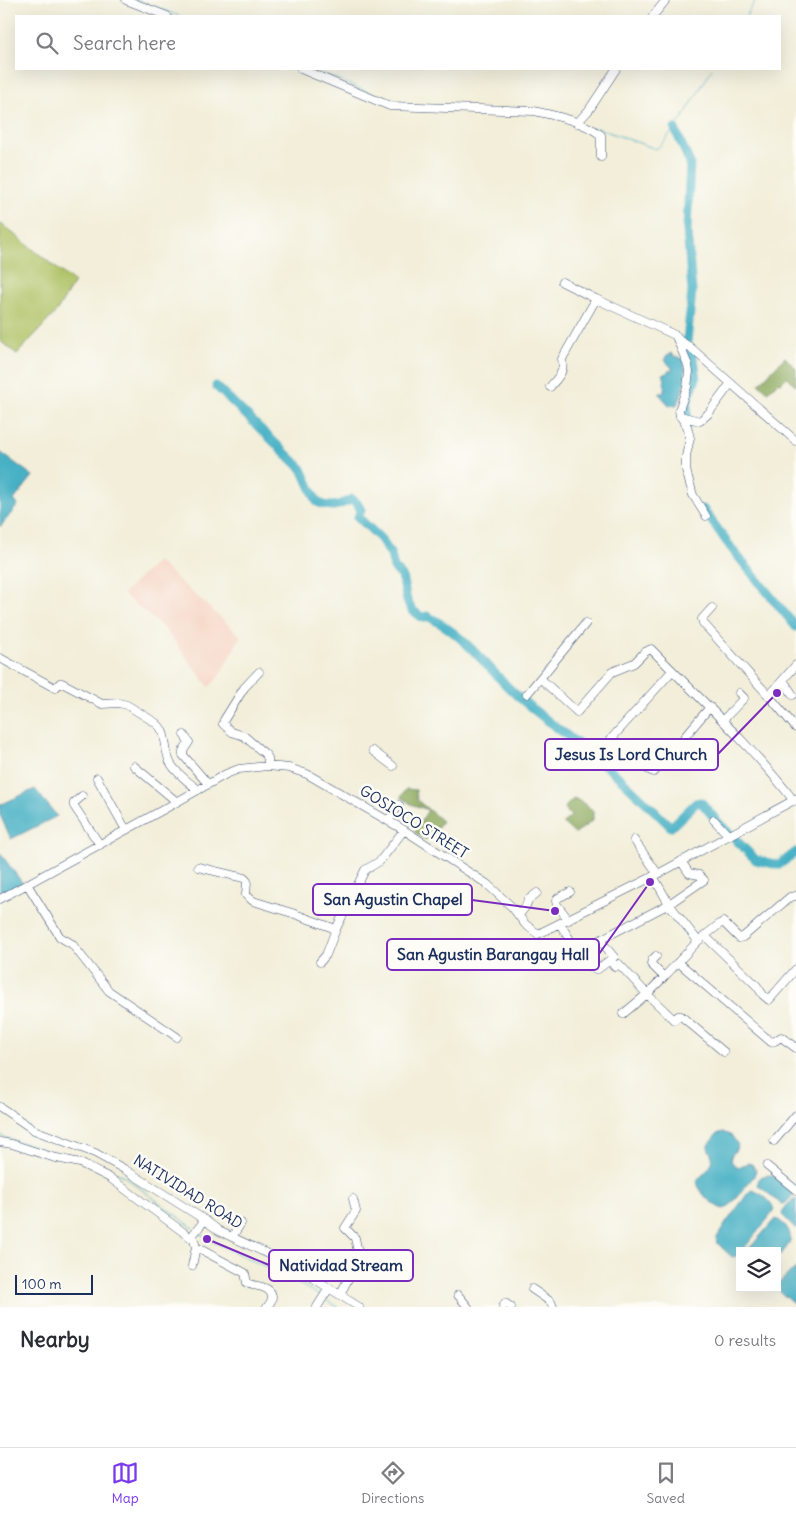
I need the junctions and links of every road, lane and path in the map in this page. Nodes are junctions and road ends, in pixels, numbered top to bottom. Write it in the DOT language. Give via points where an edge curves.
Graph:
graph roads {
  1 [pos="126,0"];
  2 [pos="666,0"];
  3 [pos="164,15"];
  4 [pos="654,15"];
  5 [pos="303,70"];
  6 [pos="615,70"];
  7 [pos="576,123"];
  8 [pos="601,157"];
  9 [pos="562,282"];
  10 [pos="596,299"];
  11 [pos="680,340"];
  12 [pos="731,383"];
  13 [pos="550,387"];
  14 [pos="686,418"];
  15 [pos="796,441"];
  16 [pos="706,516"];
  17 [pos="712,608"];
  18 [pos="586,623"];
  19 [pos="0,658"];
  20 [pos="796,666"];
  21 [pos="672,671"];
  22 [pos="259,672"];
  23 [pos="541,679"];
  24 [pos="783,680"];
  25 [pos="740,693"];
  26 [pos="527,694"];
  27 [pos="793,695"];
  28 [pos="769,696"];
  29 [pos="710,707"];
  30 [pos="723,720"];
  31 [pos="796,728"];
  32 [pos="184,735"];
  33 [pos="611,739"];
  34 [pos="373,751"];
  35 [pos="134,766"];
  36 [pos="268,766"];
  37 [pos="393,766"];
  38 [pos="644,767"];
  39 [pos="97,778"];
  40 [pos="208,784"];
  41 [pos="198,790"];
  42 [pos="82,796"];
  43 [pos="795,800"];
  44 [pos="177,802"];
  45 [pos="399,805"];
  46 [pos="714,820"];
  47 [pos="388,821"];
  48 [pos="126,830"];
  49 [pos="404,830"];
  50 [pos="730,835"];
  51 [pos="634,840"];
  52 [pos="100,845"];
  53 [pos="681,861"];
  54 [pos="198,867"];
  55 [pos="655,875"];
  56 [pos="28,884"];
  57 [pos="570,892"];
  58 [pos="537,893"];
  59 [pos="796,896"];
  60 [pos="0,899"];
  61 [pos="669,904"];
  62 [pos="519,915"];
  63 [pos="568,920"];
  64 [pos="560,924"];
  65 [pos="336,929"];
  66 [pos="705,936"];
  67 [pos="600,940"];
  68 [pos="698,942"];
  69 [pos="579,954"];
  70 [pos="656,956"];
  71 [pos="610,961"];
  72 [pos="320,962"];
  73 [pos="678,962"];
  74 [pos="796,969"];
  75 [pos="664,977"];
  76 [pos="647,994"];
  77 [pos="623,1014"];
  78 [pos="177,1037"];
  79 [pos="796,1048"];
  80 [pos="724,1052"];
  81 [pos="0,1107"];
  82 [pos="796,1114"];
  83 [pos="774,1140"];
  84 [pos="0,1142"];
  85 [pos="767,1166"];
  86 [pos="796,1190"];
  87 [pos="353,1199"];
  88 [pos="205,1220"];
  89 [pos="242,1224"];
  90 [pos="195,1232"];
  91 [pos="232,1237"];
  92 [pos="196,1247"];
  93 [pos="192,1266"];
  94 [pos="532,1289"];
  95 [pos="327,1290"];
  96 [pos="340,1295"];
  97 [pos="458,1295"];
  98 [pos="320,1305"];
  99 [pos="267,1307"];
  100 [pos="359,1307"];
  101 [pos="468,1307"];
  102 [pos="503,1307"];
  103 [pos="510,1307"];
  104 [pos="553,1307"];
  1 -- 3 [label="street"];
  2 -- 4 [label="street"];
  5 -- 7 [label="street" via="390,106 534,111"];
  6 -- 7 [label="street"];
  7 -- 8 [label="street" via="601,135"];
  9 -- 10 [label="street"];
  10 -- 11 [label="street"];
  10 -- 13 [label="street" via="562,359 562,371"];
  11 -- 12 [label="street"];
  11 -- 14 [label="street" via="689,372 679,410"];
  12 -- 14 [label="street" via="700,421"];
  12 -- 15 [label="street"];
  14 -- 16 [label="street" via="690,438 686,456 687,477 693,496"];
  17 -- 28 [label="street" via="702,618 703,623"];
  18 -- 23 [label="street"];
  19 -- 41 [label="street" via="55,688 62,683 102,704 119,702 156,723 163,732 172,765"];
  20 -- 24 [label="street"];
  21 -- 23 [label="street" via="650,649 634,663 612,672 577,712"];
  21 -- 29 [label="street"];
  21 -- 33 [label="street"];
  22 -- 36 [label="street" via="244,688 223,724 265,754"];
  23 -- 26 [label="street"];
  24 -- 27 [label="street"];
  24 -- 28 [label="street"];
  25 -- 30 [label="street" via="744,698"];
  28 -- 31 [label="street"];
  29 -- 30 [label="street"];
  29 -- 38 [label="street" via="654,772"];
  30 -- 43 [label="street"];
  32 -- 40 [label="street" via="189,742 183,754"];
  34 -- 37 [label="street"];
  35 -- 44 [label="street"];
  36 -- 40 [label="street, GOSIOCO STREET" via="239,768"];
  36 -- 47 [label="street, GOSIOCO STREET" via="307,774"];
  39 -- 48 [label="street"];
  40 -- 41 [label="street, GOSIOCO STREET"];
  41 -- 44 [label="street, GOSIOCO STREET"];
  42 -- 52 [label="street" via="74,806"];
  43 -- 50 [label="street, GOSIOCO STREET"];
  44 -- 48 [label="street, GOSIOCO STREET"];
  45 -- 47 [label="street"];
  46 -- 50 [label="street"];
  47 -- 49 [label="street, GOSIOCO STREET"];
  48 -- 52 [label="street, GOSIOCO STREET"];
  49 -- 62 [label="street, GOSIOCO STREET" via="487,884"];
  49 -- 65 [label="street" via="380,861 365,870"];
  50 -- 53 [label="street, GOSIOCO STREET"];
  51 -- 55 [label="street"];
  52 -- 56 [label="street, GOSIOCO STREET"];
  53 -- 55 [label="street, GOSIOCO STREET"];
  53 -- 61 [label="street" via="689,874 699,874 704,880"];
  54 -- 65 [label="street" via="244,878 247,881 246,895 253,901"];
  55 -- 61 [label="street"];
  55 -- 63 [label="street, GOSIOCO STREET"];
  56 -- 60 [label="street, GOSIOCO STREET"];
  56 -- 78 [label="street" via="60,937 72,944 109,991"];
  57 -- 63 [label="street" via="556,902"];
  58 -- 62 [label="street" via="528,900"];
  59 -- 66 [label="street" via="790,897 743,937 739,938 723,922"];
  61 -- 67 [label="street"];
  61 -- 68 [label="street"];
  62 -- 64 [label="street, GOSIOCO STREET" via="538,934"];
  63 -- 64 [label="street, GOSIOCO STREET"];
  64 -- 69 [label="street"];
  65 -- 72 [label="street"];
  66 -- 68 [label="street"];
  66 -- 74 [label="street" via="769,1000"];
  67 -- 69 [label="street"];
  67 -- 71 [label="street" via="614,957"];
  68 -- 73 [label="street"];
  69 -- 71 [label="street" via="596,969"];
  70 -- 75 [label="street" via="650,964"];
  71 -- 76 [label="street" via="615,967 619,964"];
  73 -- 75 [label="street"];
  73 -- 79 [label="street" via="771,1042 780,1036"];
  75 -- 76 [label="street"];
  76 -- 77 [label="street"];
  76 -- 80 [label="street" via="673,1019 681,1016"];
  81 -- 88 [label="street, NATIVIDAD ROAD" via="34,1130 95,1153 124,1168"];
  82 -- 83 [label="street"];
  84 -- 90 [label="street" via="80,1163 110,1178 138,1199"];
  85 -- 86 [label="street"];
  87 -- 96 [label="street" via="356,1211 344,1228 355,1238 359,1256"];
  88 -- 90 [label="street"];
  88 -- 91 [label="street, NATIVIDAD ROAD"];
  89 -- 91 [label="street"];
  90 -- 92 [label="street"];
  91 -- 95 [label="street, NATIVIDAD ROAD" via="294,1266"];
  92 -- 93 [label="street"];
  92 -- 99 [label="street" via="245,1273 247,1283 268,1290 272,1299"];
  94 -- 104 [label="street"];
  95 -- 96 [label="street, NATIVIDAD ROAD"];
  95 -- 98 [label="street"];
  96 -- 100 [label="street, NATIVIDAD ROAD"];
  97 -- 101 [label="street"];
  102 -- 103 [label="street" via="505,1303"];
}
